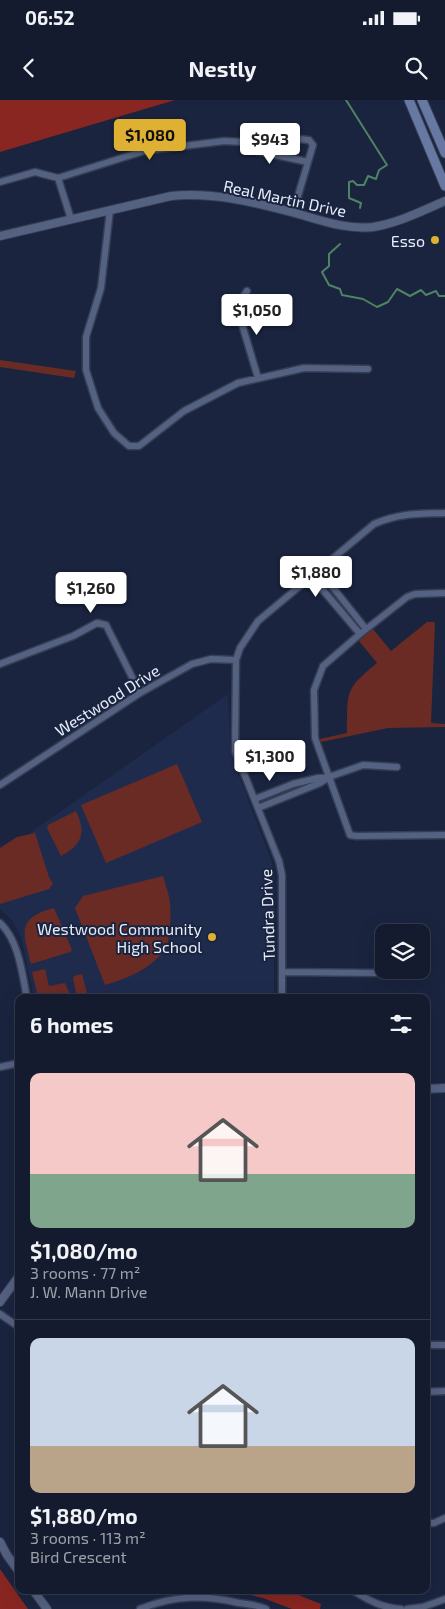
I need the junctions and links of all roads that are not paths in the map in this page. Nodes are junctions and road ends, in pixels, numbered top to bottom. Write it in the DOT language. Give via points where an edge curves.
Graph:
graph roads {
  1 [pos="409,100"];
  2 [pos="422,100"];
  3 [pos="244,142"];
  4 [pos="445,153"];
  5 [pos="308,162"];
  6 [pos="58,178"];
  7 [pos="0,182"];
  8 [pos="445,186"];
  9 [pos="445,201"];
  10 [pos="110,210"];
  11 [pos="293,213"];
  12 [pos="71,219"];
  13 [pos="0,236"];
  14 [pos="247,291"];
  15 [pos="368,368"];
  16 [pos="258,378"];
  17 [pos="445,513"];
  18 [pos="319,570"];
  19 [pos="311,576"];
  20 [pos="445,593"];
  21 [pos="344,600"];
  22 [pos="336,606"];
  23 [pos="366,629"];
  24 [pos="360,634"];
  25 [pos="236,660"];
  26 [pos="0,664"];
  27 [pos="140,693"];
  28 [pos="397,767"];
  29 [pos="329,777"];
  30 [pos="293,784"];
  31 [pos="0,785"];
  32 [pos="296,792"];
  33 [pos="255,799"];
  34 [pos="258,808"];
  35 [pos="445,835"];
  36 [pos="0,923"];
  37 [pos="282,972"];
  38 [pos="375,973"];
  39 [pos="26,994"];
  40 [pos="282,994"];
  41 [pos="15,1064"];
  42 [pos="0,1067"];
  43 [pos="445,1088"];
  44 [pos="430,1089"];
  45 [pos="15,1281"];
  46 [pos="0,1302"];
  47 [pos="0,1314"];
  48 [pos="15,1324"];
  49 [pos="430,1345"];
  50 [pos="445,1345"];
  51 [pos="445,1391"];
  52 [pos="430,1392"];
  53 [pos="445,1518"];
  54 [pos="430,1523"];
  55 [pos="0,1542"];
  56 [pos="15,1567"];
  57 [pos="36,1594"];
  58 [pos="170,1594"];
  59 [pos="359,1594"];
  60 [pos="171,1599"];
  61 [pos="445,1599"];
  62 [pos="47,1609"];
  63 [pos="140,1609"];
  64 [pos="266,1609"];
  65 [pos="401,1609"];
  66 [pos="407,1609"];
  1 -- 8 [label="main road"];
  2 -- 4 [label="main road"];
  3 -- 5 [label="street" via="257,151"];
  3 -- 5 [label="street" via="258,135 309,140 313,145"];
  3 -- 6 [label="street" via="224,141 144,150"];
  5 -- 11 [label="street"];
  6 -- 7 [label="street" via="35,172"];
  6 -- 12 [label="street"];
  9 -- 11 [label="street, Real Martin Drive" via="401,220 372,227 342,226"];
  10 -- 11 [label="street, Real Martin Drive" via="193,194 246,200"];
  10 -- 12 [label="street, Real Martin Drive"];
  10 -- 16 [label="street" via="101,288 86,337 86,370 98,408 114,433 129,446 139,446 184,411 238,383"];
  12 -- 13 [label="street, Real Martin Drive"];
  14 -- 16 [label="street" via="238,310"];
  15 -- 16 [label="street" via="304,368"];
  17 -- 18 [label="street, Tundra Drive" via="404,514 374,524"];
  18 -- 19 [label="street, Tundra Drive"];
  18 -- 21 [label="street"];
  19 -- 22 [label="street"];
  19 -- 25 [label="street, Tundra Drive" via="258,621"];
  20 -- 23 [label="street" via="407,597"];
  21 -- 22 [label="street"];
  21 -- 23 [label="street"];
  22 -- 24 [label="street"];
  23 -- 24 [label="street"];
  24 -- 29 [label="street" via="323,666 314,690 315,738"];
  25 -- 27 [label="street, Westwood Drive" via="200,660"];
  25 -- 33 [label="street, Tundra Drive" via="235,751"];
  26 -- 27 [label="street" via="73,636 97,623 106,626"];
  27 -- 31 [label="street, Westwood Drive"];
  28 -- 29 [label="street" via="363,765"];
  29 -- 30 [label="street"];
  29 -- 32 [label="street"];
  29 -- 35 [label="street" via="350,835"];
  30 -- 32 [label="street"];
  30 -- 33 [label="street"];
  32 -- 34 [label="street"];
  33 -- 34 [label="street, Tundra Drive"];
  34 -- 37 [label="street, Tundra Drive" via="282,875"];
  36 -- 39 [label="street" via="12,942"];
  37 -- 38 [label="street"];
  37 -- 40 [label="street, Tundra Drive"];
  41 -- 42 [label="street"];
  43 -- 44 [label="street"];
  45 -- 46 [label="street"];
  47 -- 48 [label="street"];
  49 -- 50 [label="street"];
  51 -- 52 [label="street"];
  53 -- 54 [label="street"];
  55 -- 56 [label="street"];
  57 -- 62 [label="street"];
  58 -- 60 [label="street"];
  59 -- 65 [label="street" via="374,1603"];
  60 -- 63 [label="street"];
  60 -- 64 [label="street" via="217,1598"];
  61 -- 66 [label="street"];
}
